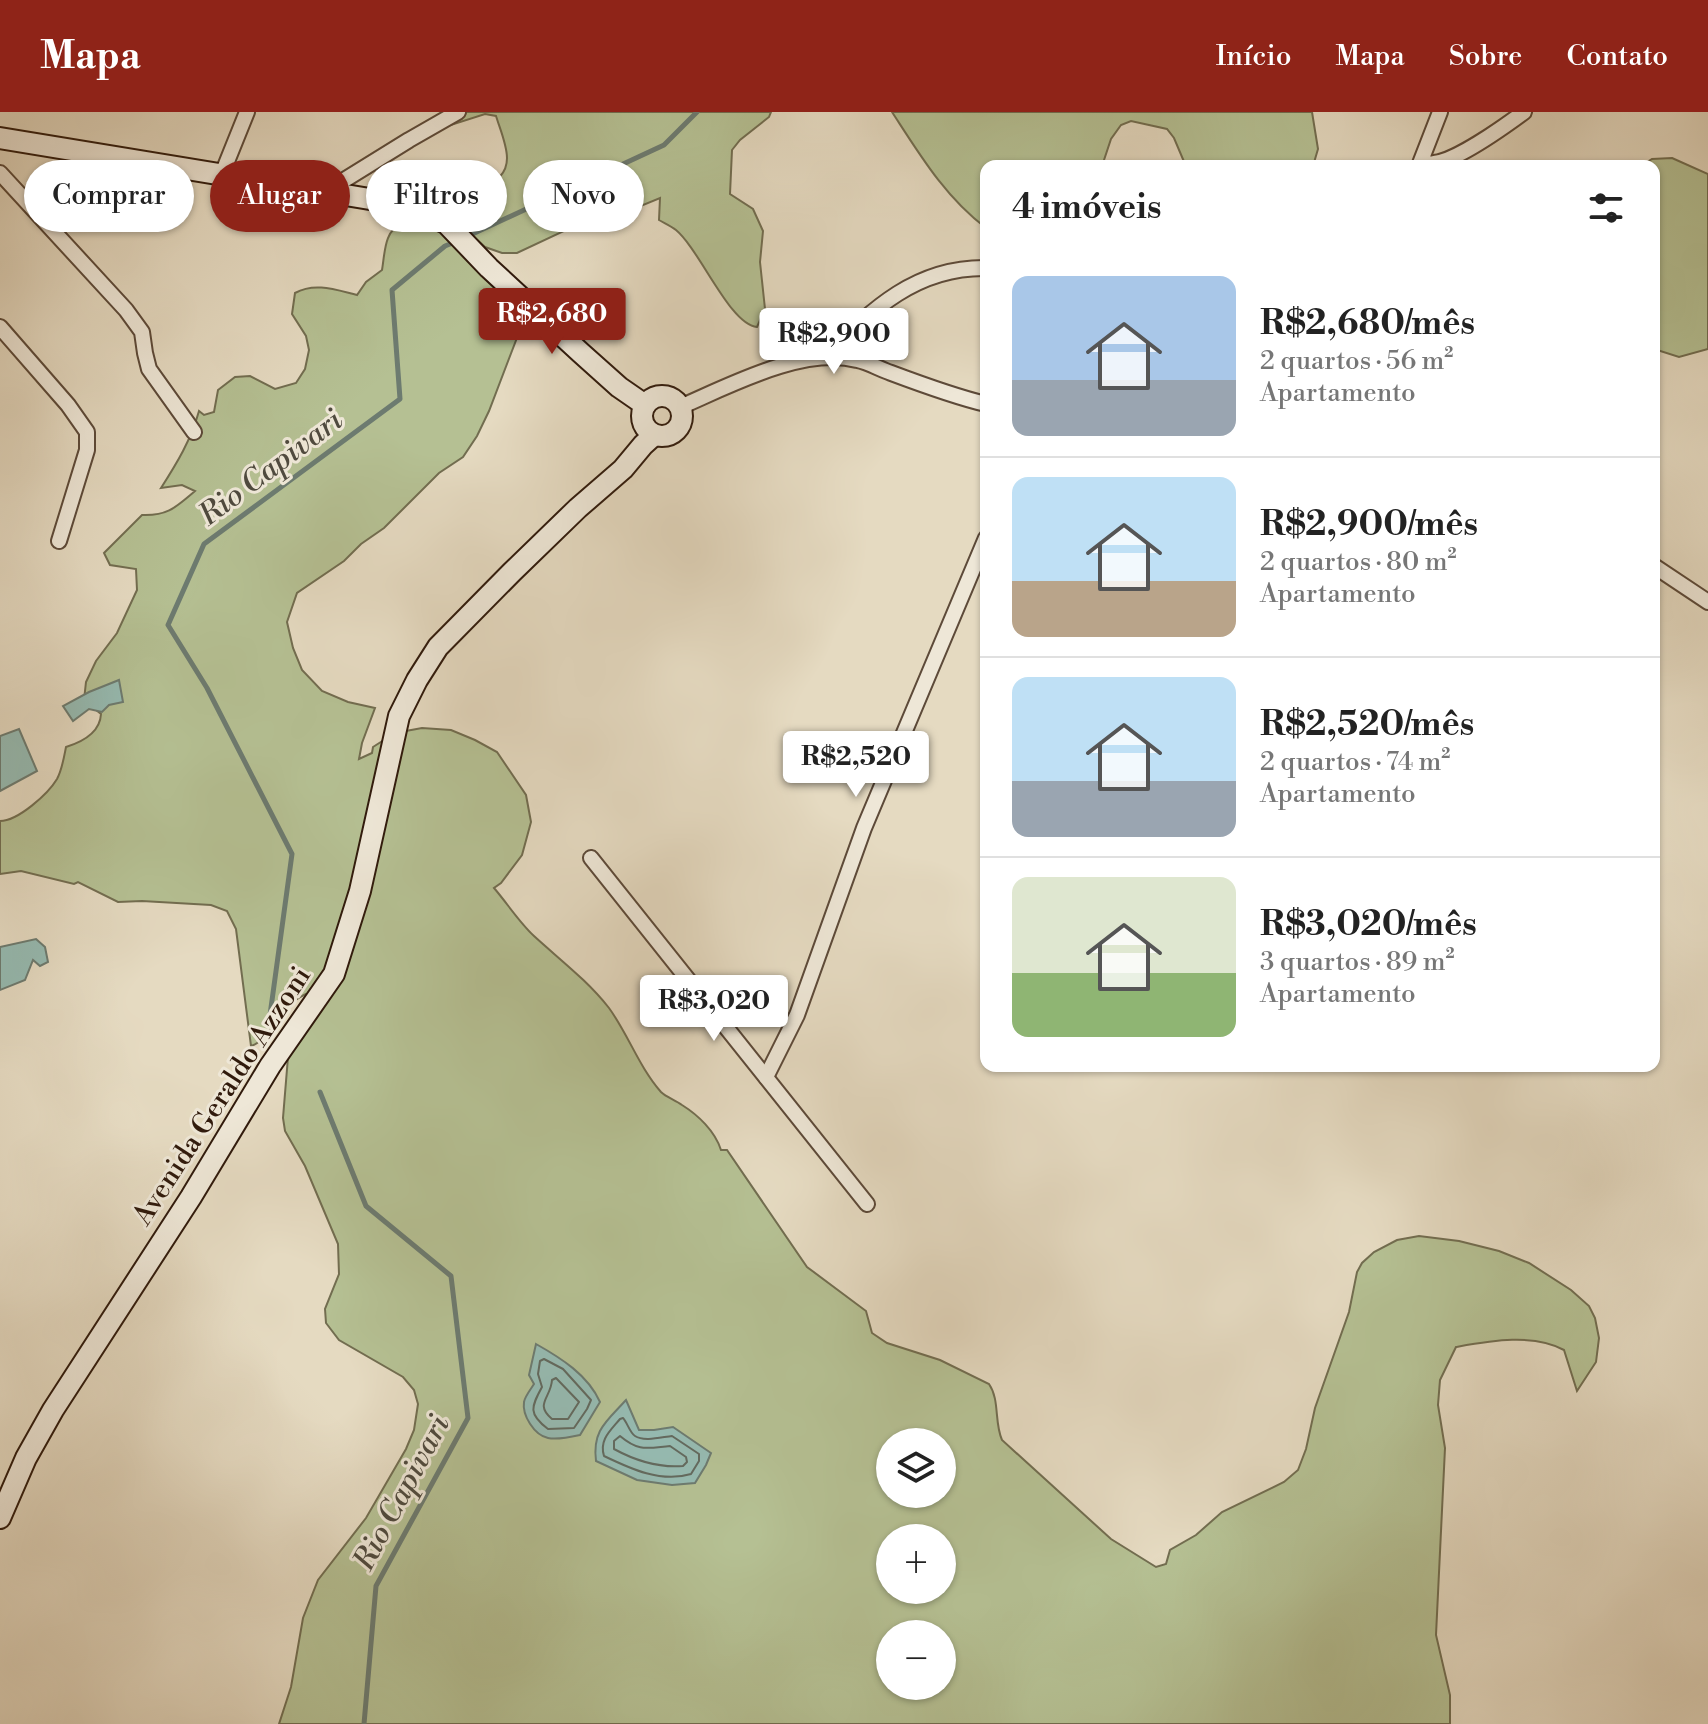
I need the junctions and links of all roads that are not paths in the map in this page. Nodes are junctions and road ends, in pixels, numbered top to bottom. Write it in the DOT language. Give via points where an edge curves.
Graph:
graph roads {
  1 [pos="247,112"];
  2 [pos="458,112"];
  3 [pos="1440,112"];
  4 [pos="1524,112"];
  5 [pos="0,138"];
  6 [pos="228,160"];
  7 [pos="1422,160"];
  8 [pos="1442,160"];
  9 [pos="210,172"];
  10 [pos="0,173"];
  11 [pos="350,177"];
  12 [pos="350,196"];
  13 [pos="980,269"];
  14 [pos="0,327"];
  15 [pos="825,356"];
  16 [pos="980,402"];
  17 [pos="645,405"];
  18 [pos="680,407"];
  19 [pos="194,432"];
  20 [pos="654,435"];
  21 [pos="59,541"];
  22 [pos="980,552"];
  23 [pos="1660,570"];
  24 [pos="1708,602"];
  25 [pos="591,858"];
  26 [pos="766,1077"];
  27 [pos="867,1204"];
  28 [pos="0,1518"];
  1 -- 6 [label="street"];
  2 -- 11 [label="street"];
  3 -- 7 [label="street"];
  4 -- 8 [label="street"];
  5 -- 9 [label="street"];
  10 -- 19 [label="street" via="126,310 142,332 149,369"];
  12 -- 17 [label="street" via="406,205 446,223 489,268"];
  13 -- 15 [label="street" via="949,272 902,289"];
  14 -- 21 [label="street" via="87,432 87,450"];
  15 -- 16 [label="street" via="857,359"];
  15 -- 18 [label="street" via="798,360"];
  17 -- 18 [label="street" via="663,396"];
  17 -- 20 [label="street" via="642,419"];
  18 -- 20 [label="street" via="679,427 668,436"];
  20 -- 28 [label="street, Avenida Geraldo Azzoni" via="438,647 417,680 399,716 360,891 334,974 53,1410"];
  22 -- 26 [label="street" via="864,828 797,1015"];
  23 -- 24 [label="street"];
  25 -- 26 [label="street"];
  26 -- 27 [label="street"];
}
